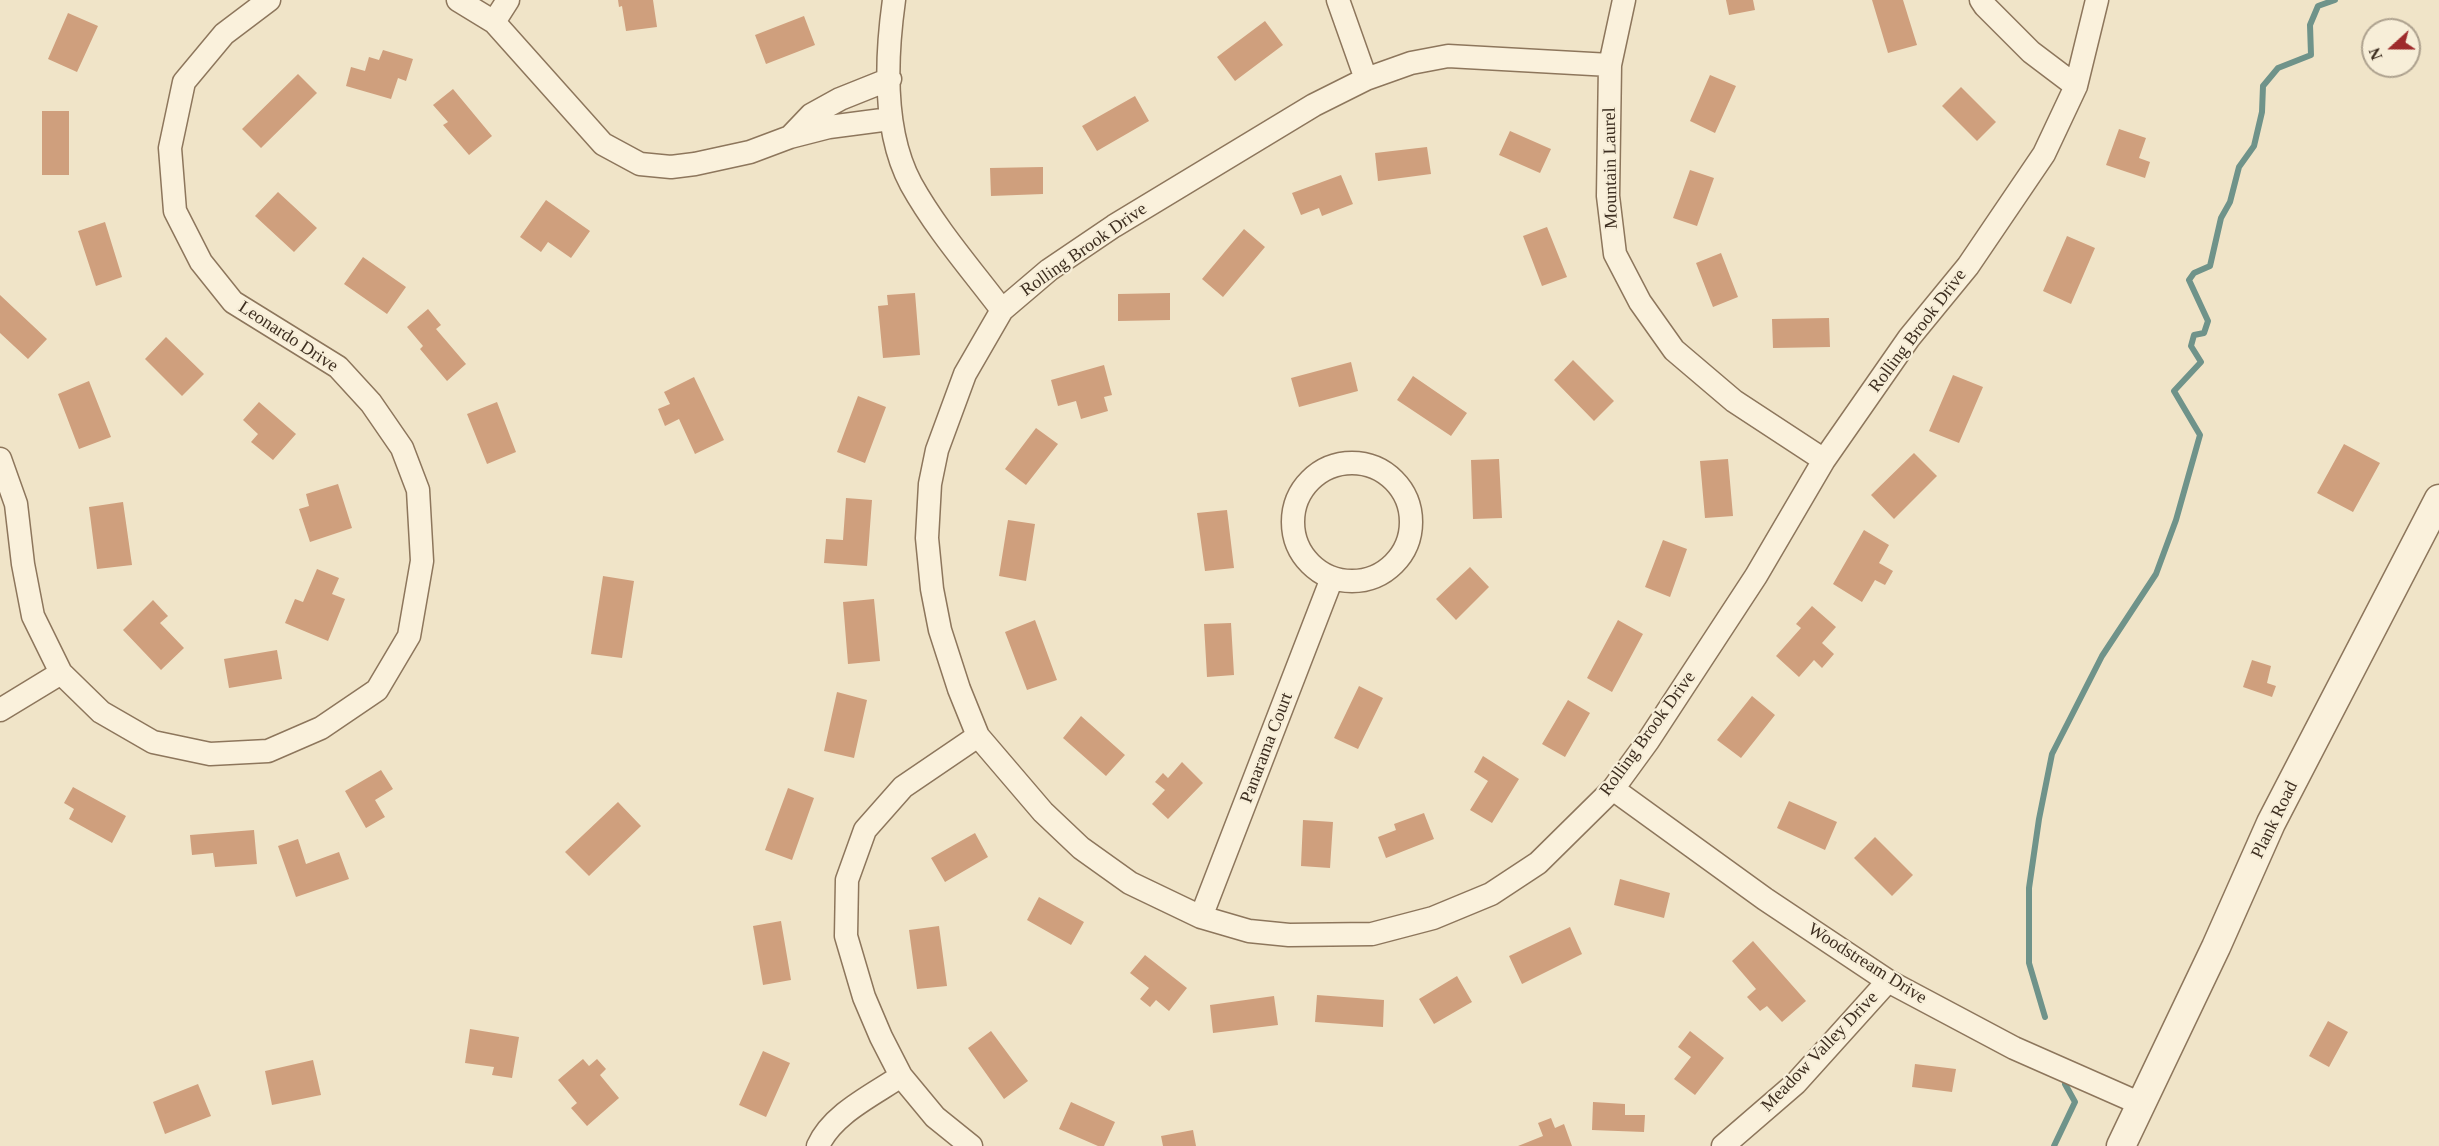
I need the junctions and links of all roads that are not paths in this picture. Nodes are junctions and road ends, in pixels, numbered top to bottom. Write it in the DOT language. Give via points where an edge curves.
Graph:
graph roads {
  1 [pos="269,0"];
  2 [pos="458,0"];
  3 [pos="508,0"];
  4 [pos="894,0"];
  5 [pos="1338,0"];
  6 [pos="1624,0"];
  7 [pos="1981,0"];
  8 [pos="2097,0"];
  9 [pos="494,22"];
  10 [pos="1610,64"];
  11 [pos="890,79"];
  12 [pos="1366,79"];
  13 [pos="2076,86"];
  14 [pos="890,119"];
  15 [pos="789,137"];
  16 [pos="1002,310"];
  17 [pos="0,459"];
  18 [pos="1824,460"];
  19 [pos="2439,500"];
  20 [pos="1332,579"];
  21 [pos="61,672"];
  22 [pos="0,711"];
  23 [pos="978,736"];
  24 [pos="1613,789"];
  25 [pos="1201,917"];
  26 [pos="1888,981"];
  27 [pos="901,1076"];
  28 [pos="2141,1104"];
  29 [pos="818,1146"];
  30 [pos="971,1146"];
  31 [pos="1723,1146"];
  32 [pos="2121,1146"];
  1 -- 21 [label="street, Leonardo Drive" via="224,34 184,82 170,148 175,211 201,262 233,302 338,367 371,403 402,448 418,490 422,561 409,636 376,690 321,728 268,751 210,754 153,742 101,712"];
  2 -- 9 [label="street"];
  3 -- 9 [label="street"];
  4 -- 11 [label="street" via="889,35"];
  5 -- 12 [label="street"];
  6 -- 10 [label="street, Mountain Laurel"];
  7 -- 13 [label="street" via="2031,52"];
  8 -- 13 [label="street, Rolling Brook Drive"];
  9 -- 15 [label="street" via="603,144 640,164 695,164 750,152"];
  10 -- 12 [label="street, Rolling Brook Drive" via="1448,56 1411,63"];
  10 -- 18 [label="street, Mountain Laurel" via="1608,196 1615,254 1640,302 1674,350 1734,401"];
  11 -- 14 [label="street"];
  11 -- 15 [label="street" via="811,115"];
  12 -- 16 [label="street, Rolling Brook Drive" via="1314,105 1114,226 1049,270"];
  13 -- 18 [label="street, Rolling Brook Drive" via="2044,154 1994,229 1909,338"];
  14 -- 15 [label="street"];
  14 -- 16 [label="street" via="910,182"];
  16 -- 23 [label="street, Rolling Brook Drive" via="965,374 930,484 927,538 932,589 940,630"];
  17 -- 21 [label="street, Leonardo Drive" via="16,504 33,616"];
  18 -- 24 [label="street, Rolling Brook Drive" via="1756,576"];
  19 -- 28 [label="street, Plank Road" via="2271,824"];
  20 -- 20 [label="street" via="1312,567 1298,548 1292,526 1296,502 1307,483 1326,469 1348,463 1371,466 1391,478 1405,496 1411,519 1408,542 1396,562 1378,576 1355,582"];
  20 -- 25 [label="street, Panarama Court"];
  21 -- 22 [label="street"];
  23 -- 25 [label="street, Rolling Brook Drive" via="1043,812 1081,848 1130,884"];
  23 -- 27 [label="street" via="903,787 865,830 847,880 846,936 864,997"];
  24 -- 25 [label="street, Rolling Brook Drive" via="1538,863 1491,894 1433,918 1372,934 1289,935 1249,931"];
  24 -- 26 [label="street, Woodstream Drive" via="1765,899"];
  26 -- 28 [label="street, Woodstream Drive" via="2014,1048"];
  26 -- 31 [label="street, Meadow Valley Drive" via="1796,1083"];
  27 -- 29 [label="street" via="838,1118 824,1132"];
  27 -- 30 [label="street" via="935,1117"];
  28 -- 32 [label="street, Plank Road"];
}
